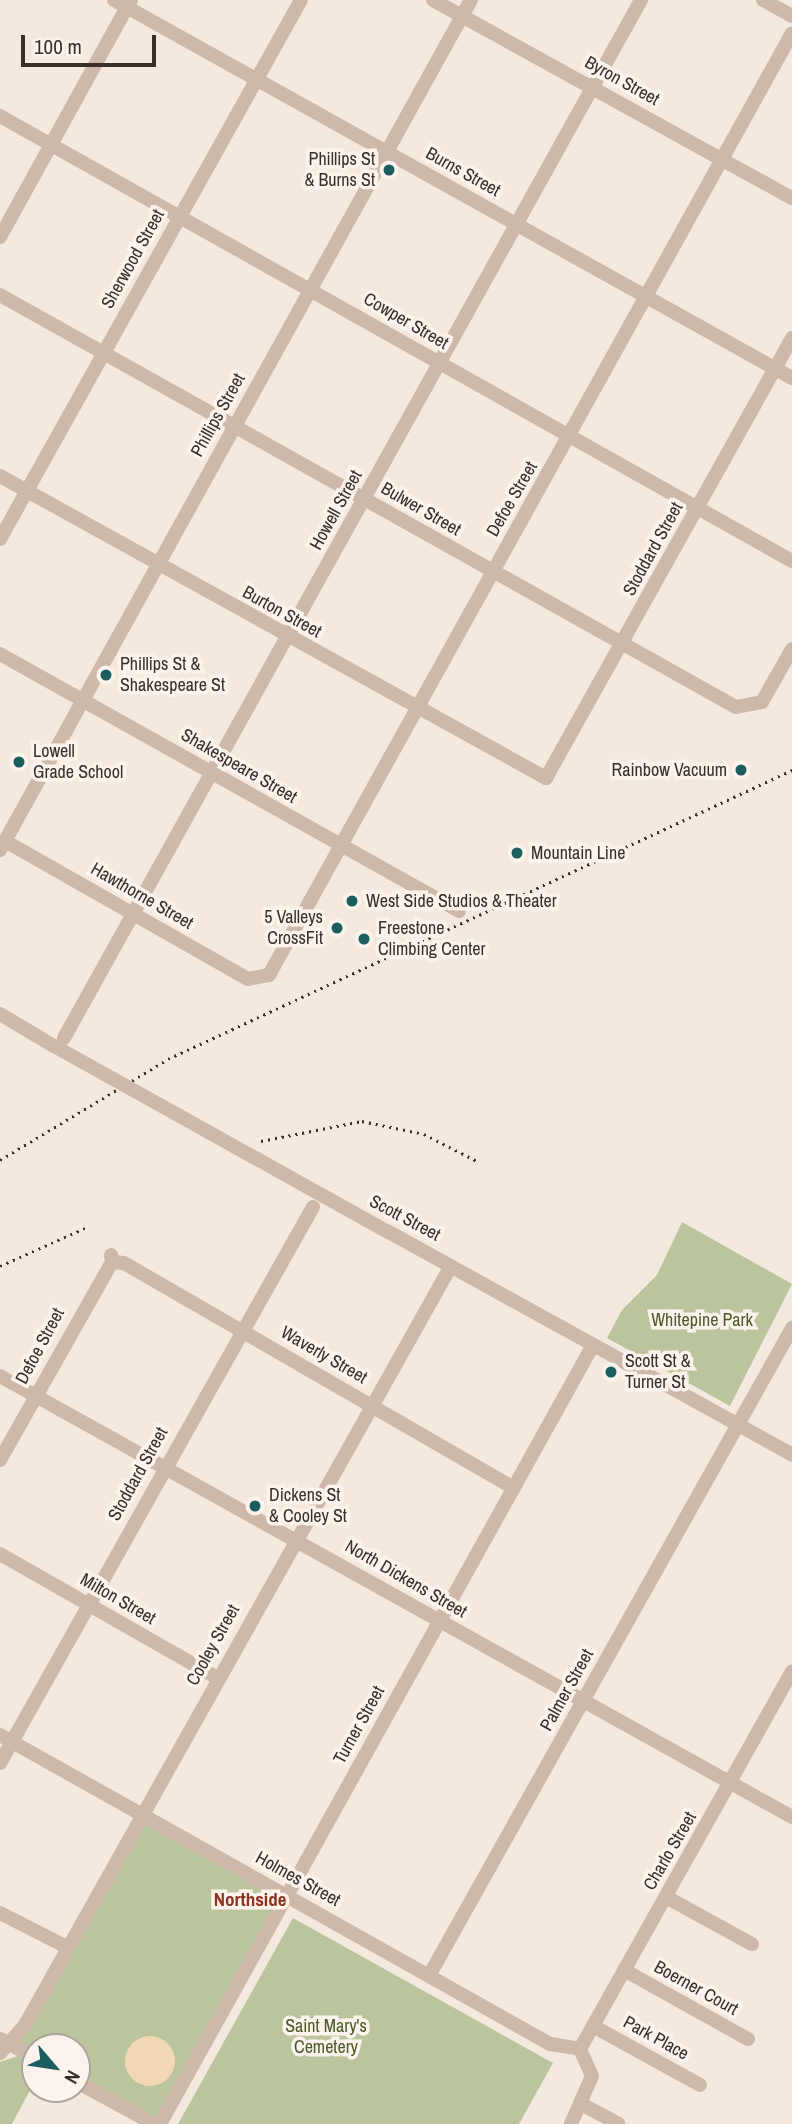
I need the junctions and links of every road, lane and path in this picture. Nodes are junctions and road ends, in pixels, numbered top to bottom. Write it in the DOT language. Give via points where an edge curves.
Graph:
graph roads {
  1 [pos="301,0"];
  2 [pos="433,0"];
  3 [pos="471,0"];
  4 [pos="641,0"];
  5 [pos="762,0"];
  6 [pos="124,2"];
  7 [pos="462,16"];
  8 [pos="792,16"];
  9 [pos="792,33"];
  10 [pos="256,79"];
  11 [pos="592,86"];
  12 [pos="0,116"];
  13 [pos="51,144"];
  14 [pos="387,150"];
  15 [pos="724,160"];
  16 [pos="792,198"];
  17 [pos="179,215"];
  18 [pos="516,223"];
  19 [pos="0,237"];
  20 [pos="310,288"];
  21 [pos="0,295"];
  22 [pos="648,296"];
  23 [pos="792,338"];
  24 [pos="102,354"];
  25 [pos="439,362"];
  26 [pos="776,369"];
  27 [pos="792,378"];
  28 [pos="232,425"];
  29 [pos="571,434"];
  30 [pos="0,476"];
  31 [pos="26,491"];
  32 [pos="364,499"];
  33 [pos="699,507"];
  34 [pos="0,538"];
  35 [pos="792,561"];
  36 [pos="157,564"];
  37 [pos="493,572"];
  38 [pos="287,637"];
  39 [pos="622,644"];
  40 [pos="792,649"];
  41 [pos="0,654"];
  42 [pos="83,700"];
  43 [pos="416,709"];
  44 [pos="211,773"];
  45 [pos="546,778"];
  46 [pos="3,846"];
  47 [pos="342,846"];
  48 [pos="459,911"];
  49 [pos="133,913"];
  50 [pos="261,980"];
  51 [pos="0,1014"];
  52 [pos="59,1042"];
  53 [pos="313,1207"];
  54 [pos="111,1258"];
  55 [pos="451,1266"];
  56 [pos="792,1328"];
  57 [pos="242,1329"];
  58 [pos="593,1345"];
  59 [pos="0,1376"];
  60 [pos="36,1395"];
  61 [pos="374,1406"];
  62 [pos="738,1425"];
  63 [pos="792,1455"];
  64 [pos="0,1460"];
  65 [pos="163,1468"];
  66 [pos="513,1488"];
  67 [pos="296,1539"];
  68 [pos="0,1554"];
  69 [pos="88,1604"];
  70 [pos="439,1621"];
  71 [pos="792,1671"];
  72 [pos="217,1678"];
  73 [pos="583,1702"];
  74 [pos="6,1738"];
  75 [pos="0,1763"];
  76 [pos="731,1783"];
  77 [pos="141,1814"];
  78 [pos="792,1817"];
  79 [pos="288,1895"];
  80 [pos="666,1897"];
  81 [pos="0,1913"];
  82 [pos="752,1944"];
  83 [pos="67,1947"];
  84 [pos="624,1970"];
  85 [pos="430,1974"];
  86 [pos="593,2026"];
  87 [pos="748,2039"];
  88 [pos="4,2046"];
  89 [pos="580,2049"];
  90 [pos="21,2053"];
  91 [pos="700,2085"];
  92 [pos="91,2089"];
  93 [pos="583,2105"];
  94 [pos="154,2124"];
  95 [pos="160,2124"];
  96 [pos="571,2124"];
  97 [pos="618,2124"];
  1 -- 10 [label="street, Sherwood Street"];
  2 -- 7 [label="street, Byron Street"];
  3 -- 7 [label="street, Phillips Street"];
  4 -- 11 [label="street, Howell Street"];
  5 -- 8 [label="street"];
  6 -- 10 [label="street, Burns Street"];
  6 -- 13 [label="street"];
  7 -- 11 [label="street, Byron Street"];
  7 -- 14 [label="street, Phillips Street"];
  9 -- 15 [label="street, Defoe Street"];
  10 -- 14 [label="street, Burns Street"];
  10 -- 17 [label="street, Sherwood Street"];
  11 -- 15 [label="street, Byron Street"];
  11 -- 18 [label="street, Howell Street"];
  12 -- 13 [label="street, Cowper Street"];
  13 -- 17 [label="street, Cowper Street"];
  13 -- 19 [label="street"];
  14 -- 18 [label="street, Burns Street"];
  14 -- 20 [label="street, Phillips Street"];
  15 -- 16 [label="street, Byron Street"];
  15 -- 22 [label="street, Defoe Street"];
  17 -- 20 [label="street, Cowper Street"];
  17 -- 24 [label="street, Sherwood Street"];
  18 -- 22 [label="street, Burns Street"];
  18 -- 25 [label="street, Howell Street"];
  20 -- 25 [label="street, Cowper Street"];
  20 -- 28 [label="street, Phillips Street"];
  21 -- 24 [label="street, Bulwer Street"];
  22 -- 26 [label="street, Burns Street"];
  22 -- 29 [label="street, Defoe Street"];
  23 -- 26 [label="street, Stoddard Street"];
  24 -- 28 [label="street, Bulwer Street"];
  24 -- 31 [label="street, Sherwood Street"];
  25 -- 29 [label="street, Cowper Street"];
  25 -- 32 [label="street, Howell Street"];
  26 -- 27 [label="street, Burns Street"];
  26 -- 33 [label="street, Stoddard Street"];
  28 -- 32 [label="street, Bulwer Street"];
  28 -- 36 [label="street, Phillips Street"];
  29 -- 33 [label="street, Cowper Street"];
  29 -- 37 [label="street, Defoe Street"];
  30 -- 31 [label="street, Burton Street"];
  31 -- 34 [label="street, Sherwood Street"];
  31 -- 36 [label="street, Burton Street"];
  32 -- 37 [label="street, Bulwer Street"];
  32 -- 38 [label="street, Howell Street"];
  33 -- 35 [label="street, Cowper Street"];
  33 -- 39 [label="street, Stoddard Street"];
  36 -- 38 [label="street, Burton Street"];
  36 -- 42 [label="street, Phillips Street"];
  37 -- 39 [label="street, Bulwer Street"];
  37 -- 43 [label="street, Defoe Street"];
  38 -- 43 [label="street, Burton Street"];
  38 -- 44 [label="street, Howell Street"];
  39 -- 40 [label="street, Bulwer Street" via="736,707 752,708"];
  39 -- 45 [label="street, Stoddard Street"];
  41 -- 42 [label="street, Shakespeare Street"];
  42 -- 44 [label="street, Shakespeare Street"];
  42 -- 46 [label="street, Phillips Street"];
  43 -- 45 [label="street, Burton Street"];
  43 -- 47 [label="street, Defoe Street"];
  44 -- 47 [label="street, Shakespeare Street"];
  44 -- 49 [label="street, Howell Street"];
  46 -- 49 [label="street, Hawthorne Street"];
  47 -- 48 [label="street, Shakespeare Street"];
  47 -- 50 [label="street, Defoe Street"];
  49 -- 50 [label="street, Hawthorne Street" via="247,979"];
  49 -- 52 [label="street, Howell Street"];
  51 -- 52 [label="street, Scott Street"];
  52 -- 55 [label="street, Scott Street, bridge"];
  53 -- 57 [label="street, Stoddard Street"];
  54 -- 57 [label="street, Waverly Street"];
  54 -- 60 [label="street, Defoe Street"];
  55 -- 58 [label="street, Scott Street"];
  55 -- 61 [label="street, Cooley Street"];
  56 -- 62 [label="street"];
  57 -- 61 [label="street, Waverly Street"];
  57 -- 65 [label="street, Stoddard Street"];
  58 -- 62 [label="street, Scott Street"];
  58 -- 66 [label="street, Turner Street"];
  59 -- 60 [label="street, North Dickens Street"];
  60 -- 64 [label="street, Defoe Street"];
  60 -- 65 [label="street, North Dickens Street"];
  61 -- 66 [label="street, Waverly Street"];
  61 -- 67 [label="street, Cooley Street"];
  62 -- 63 [label="street, Scott Street"];
  62 -- 73 [label="street, Palmer Street"];
  65 -- 67 [label="street, North Dickens Street"];
  65 -- 69 [label="street, Stoddard Street"];
  66 -- 70 [label="street, Turner Street"];
  67 -- 70 [label="street, North Dickens Street"];
  67 -- 72 [label="street, Cooley Street"];
  68 -- 69 [label="street, Milton Street"];
  69 -- 72 [label="street, Milton Street"];
  69 -- 74 [label="street, Stoddard Street"];
  70 -- 73 [label="street, North Dickens Street"];
  70 -- 79 [label="street, Turner Street"];
  71 -- 76 [label="street, Charlo Street"];
  72 -- 77 [label="street, Cooley Street"];
  73 -- 76 [label="street, North Dickens Street"];
  73 -- 85 [label="street, Palmer Street"];
  74 -- 75 [label="street, Stoddard Street"];
  74 -- 77 [label="street, Holmes Street"];
  76 -- 78 [label="street, North Dickens Street"];
  76 -- 80 [label="street, Charlo Street"];
  77 -- 79 [label="street, Holmes Street"];
  77 -- 83 [label="street, Cooley Street"];
  79 -- 85 [label="street, Holmes Street"];
  79 -- 95 [label="street, Turner Street"];
  80 -- 82 [label="street"];
  80 -- 84 [label="street, Charlo Street"];
  81 -- 83 [label="street"];
  83 -- 88 [label="street, Cooley Street"];
  84 -- 86 [label="street, Charlo Street"];
  84 -- 87 [label="street, Boerner Court"];
  85 -- 89 [label="street, Holmes Street" via="550,2044"];
  86 -- 89 [label="street, Charlo Street"];
  86 -- 91 [label="street, Park Place"];
  88 -- 90 [label="street"];
  89 -- 93 [label="street" via="592,2076"];
  92 -- 94 [label="street"];
  93 -- 96 [label="street"];
  93 -- 97 [label="street"];
}
